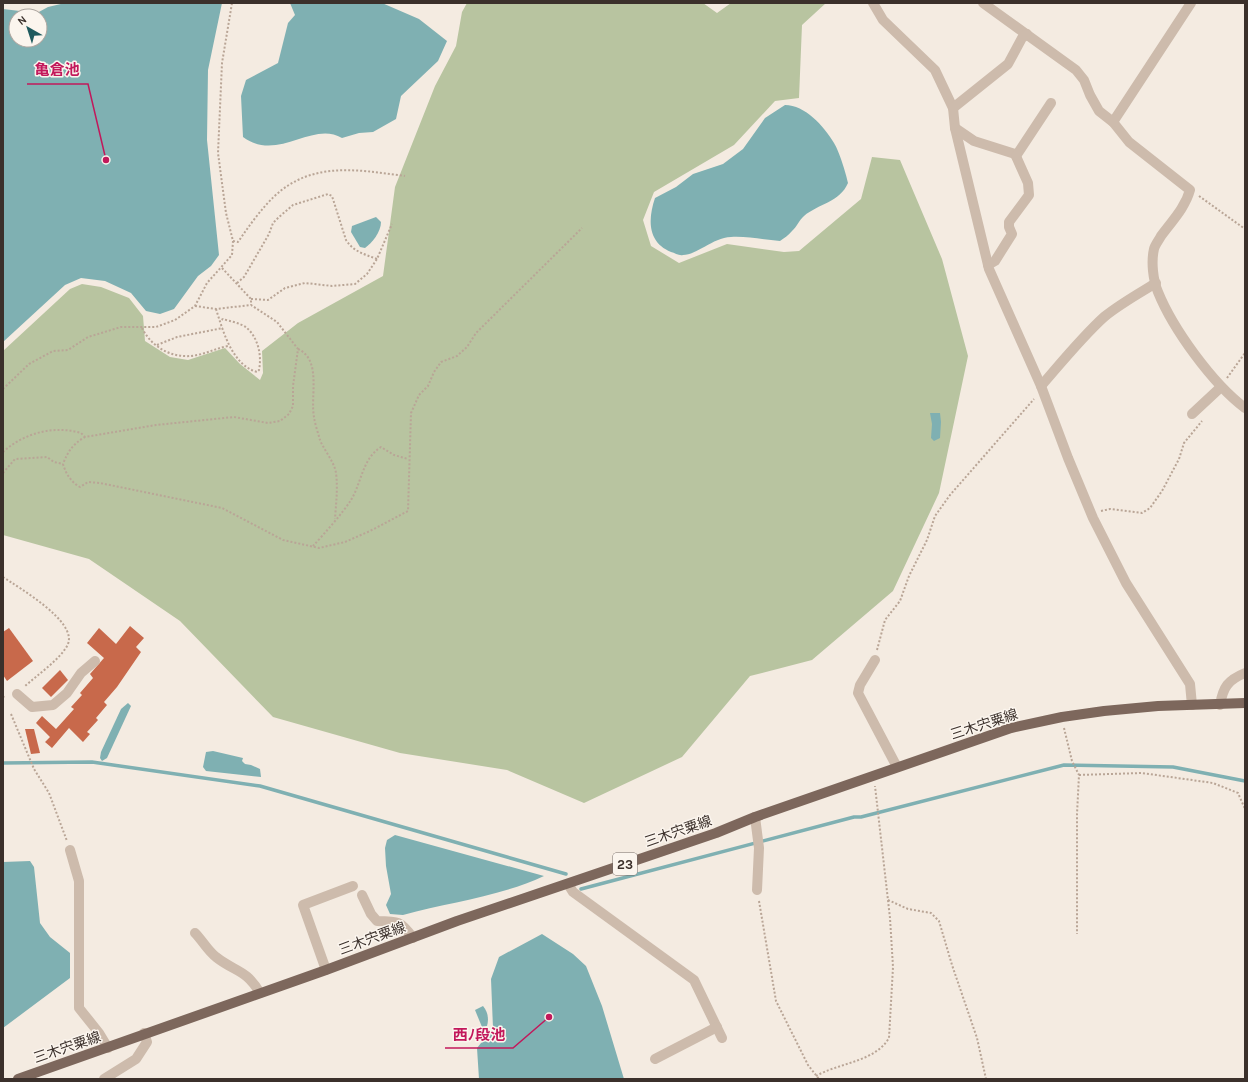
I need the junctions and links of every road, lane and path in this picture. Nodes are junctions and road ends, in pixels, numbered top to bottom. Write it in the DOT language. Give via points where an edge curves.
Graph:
graph roads {
  1 [pos="232,3"];
  2 [pos="873,3"];
  3 [pos="983,3"];
  4 [pos="1191,3"];
  5 [pos="1026,34"];
  6 [pos="1052,103"];
  7 [pos="953,108"];
  8 [pos="1113,122"];
  9 [pos="955,128"];
  10 [pos="1016,156"];
  11 [pos="405,176"];
  12 [pos="1190,190"];
  13 [pos="392,224"];
  14 [pos="582,228"];
  15 [pos="1245,229"];
  16 [pos="233,241"];
  17 [pos="377,259"];
  18 [pos="988,265"];
  19 [pos="222,268"];
  20 [pos="237,283"];
  21 [pos="1156,284"];
  22 [pos="250,299"];
  23 [pos="251,305"];
  24 [pos="195,306"];
  25 [pos="216,309"];
  26 [pos="220,321"];
  27 [pos="142,328"];
  28 [pos="223,328"];
  29 [pos="157,345"];
  30 [pos="228,346"];
  31 [pos="298,350"];
  32 [pos="1245,353"];
  33 [pos="1221,387"];
  34 [pos="3,389"];
  35 [pos="1042,389"];
  36 [pos="1206,402"];
  37 [pos="1245,408"];
  38 [pos="1192,414"];
  39 [pos="85,437"];
  40 [pos="3,452"];
  41 [pos="408,459"];
  42 [pos="63,464"];
  43 [pos="3,473"];
  44 [pos="1092,515"];
  45 [pos="335,519"];
  46 [pos="313,546"];
  47 [pos="3,576"];
  48 [pos="875,660"];
  49 [pos="95,661"];
  50 [pos="1245,673"];
  51 [pos="17,694"];
  52 [pos="4,699"];
  53 [pos="1245,703"];
  54 [pos="1220,704"];
  55 [pos="1192,705"];
  56 [pos="11,714"];
  57 [pos="1062,717"];
  58 [pos="897,767"];
  59 [pos="1079,775"];
  60 [pos="871,776"];
  61 [pos="1245,809"];
  62 [pos="755,817"];
  63 [pos="70,850"];
  64 [pos="568,884"];
  65 [pos="353,886"];
  66 [pos="757,890"];
  67 [pos="362,895"];
  68 [pos="888,900"];
  69 [pos="195,933"];
  70 [pos="1077,934"];
  71 [pos="413,938"];
  72 [pos="326,970"];
  73 [pos="260,993"];
  74 [pos="717,1027"];
  75 [pos="144,1034"];
  76 [pos="722,1038"];
  77 [pos="108,1048"];
  78 [pos="655,1059"];
  79 [pos="816,1076"];
  80 [pos="18,1079"];
  81 [pos="104,1079"];
  82 [pos="819,1079"];
  83 [pos="986,1079"];
  1 -- 16 [label="path" via="222,63 218,153 226,213"];
  2 -- 7 [label="street" via="883,20 935,70"];
  3 -- 5 [label="street"];
  4 -- 8 [label="street"];
  5 -- 7 [label="street" via="1008,64"];
  5 -- 8 [label="street" via="1076,70 1100,111"];
  6 -- 10 [label="street"];
  7 -- 9 [label="street"];
  8 -- 12 [label="street" via="1129,142"];
  9 -- 10 [label="street" via="974,141 1000,148"];
  9 -- 18 [label="street"];
  10 -- 18 [label="street" via="1028,183 1029,195 1009,222 1012,234 995,261"];
  11 -- 16 [label="path" via="355,171 318,171 284,188 266,204 238,242"];
  12 -- 15 [label="path"];
  12 -- 21 [label="street" via="1187,201 1154,247 1152,262"];
  13 -- 17 [label="path"];
  14 -- 41 [label="path" via="476,333 467,347 457,356 441,362 428,386 419,395 411,413"];
  16 -- 19 [label="path" via="232,255"];
  17 -- 20 [label="path" via="355,251 350,246 332,196 328,194 293,205 279,217 273,223 244,277"];
  17 -- 22 [label="path" via="367,274 355,284 332,286 305,283 285,288 268,300"];
  18 -- 35 [label="street"];
  19 -- 20 [label="path"];
  19 -- 24 [label="path" via="207,283"];
  20 -- 22 [label="path"];
  21 -- 33 [label="street" via="1157,291 1181,334"];
  21 -- 35 [label="street" via="1131,297 1105,316 1091,329"];
  22 -- 23 [label="path"];
  23 -- 25 [label="path"];
  23 -- 31 [label="path" via="277,322"];
  24 -- 25 [label="path"];
  24 -- 27 [label="path" via="166,325"];
  25 -- 26 [label="path"];
  26 -- 28 [label="path"];
  26 -- 30 [label="path" via="222,319 246,327 253,335 260,357 259,370 254,371 246,365"];
  27 -- 29 [label="path" via="146,336"];
  27 -- 34 [label="path" via="120,327 88,337 68,350 53,351 29,364"];
  28 -- 29 [label="path"];
  28 -- 30 [label="path"];
  29 -- 30 [label="path" via="170,353 186,356 199,355"];
  31 -- 39 [label="path" via="293,406 280,421 268,423 234,417"];
  31 -- 45 [label="path" via="310,360 314,416 321,441 335,471 338,491"];
  32 -- 33 [label="path"];
  33 -- 36 [label="street"];
  33 -- 37 [label="street"];
  35 -- 44 [label="street"];
  35 -- 48 [label="path" via="935,516 900,600 885,620"];
  36 -- 38 [label="street"];
  36 -- 44 [label="path" via="1210,406 1184,443 1179,459 1150,508 1142,513 1110,509"];
  39 -- 40 [label="path" via="81,433 62,430 33,433 14,442"];
  39 -- 42 [label="path" via="75,442"];
  41 -- 45 [label="path" via="394,455 381,447 374,452 368,458 350,501"];
  41 -- 46 [label="path" via="408,511 345,542 319,548"];
  42 -- 43 [label="path" via="47,457 28,460 20,458"];
  42 -- 46 [label="path" via="74,484 80,487 88,482 100,482 222,508 283,540"];
  44 -- 55 [label="street" via="1126,584 1190,684"];
  45 -- 46 [label="path"];
  47 -- 51 [label="path" via="48,609 68,630 69,643 63,652"];
  48 -- 58 [label="street" via="858,693"];
  49 -- 51 [label="street" via="53,705 32,708"];
  50 -- 54 [label="street" via="1228,683 1223,690"];
  51 -- 52 [label="path"];
  53 -- 54 [label="main road, 三木宍粟線 / 23"];
  54 -- 55 [label="main road, 三木宍粟線 / 23"];
  55 -- 57 [label="main road, 三木宍粟線 / 23" via="1104,711"];
  56 -- 63 [label="path" via="34,769 50,793"];
  57 -- 58 [label="main road, 三木宍粟線 / 23" via="1011,728"];
  57 -- 59 [label="path" via="1072,761"];
  58 -- 60 [label="main road, 三木宍粟線 / 23"];
  59 -- 61 [label="path" via="1142,773 1213,783 1238,792"];
  59 -- 70 [label="path"];
  60 -- 62 [label="main road, 三木宍粟線 / 23"];
  60 -- 68 [label="path" via="875,785"];
  62 -- 64 [label="main road, 三木宍粟線 / 23"];
  62 -- 66 [label="street" via="758,848"];
  63 -- 77 [label="street" via="79,881 78,1008"];
  64 -- 71 [label="main road, 三木宍粟線 / 23"];
  64 -- 74 [label="street" via="573,892 694,980"];
  65 -- 72 [label="street" via="303,905"];
  66 -- 79 [label="path" via="776,1001 808,1066"];
  67 -- 71 [label="street" via="371,914 378,920 395,921 404,925"];
  68 -- 79 [label="path" via="893,966 889,1038 884,1046 865,1057"];
  68 -- 83 [label="path" via="908,909 931,913 939,921 977,1038"];
  69 -- 73 [label="street" via="216,957 241,971"];
  71 -- 72 [label="main road, 三木宍粟線 / 23"];
  72 -- 73 [label="main road, 三木宍粟線 / 23"];
  73 -- 75 [label="main road, 三木宍粟線 / 23"];
  74 -- 76 [label="street"];
  74 -- 78 [label="street"];
  75 -- 77 [label="main road, 三木宍粟線 / 23"];
  75 -- 81 [label="street" via="147,1042 136,1059"];
  77 -- 80 [label="main road, 三木宍粟線 / 23"];
  79 -- 82 [label="path"];
}
